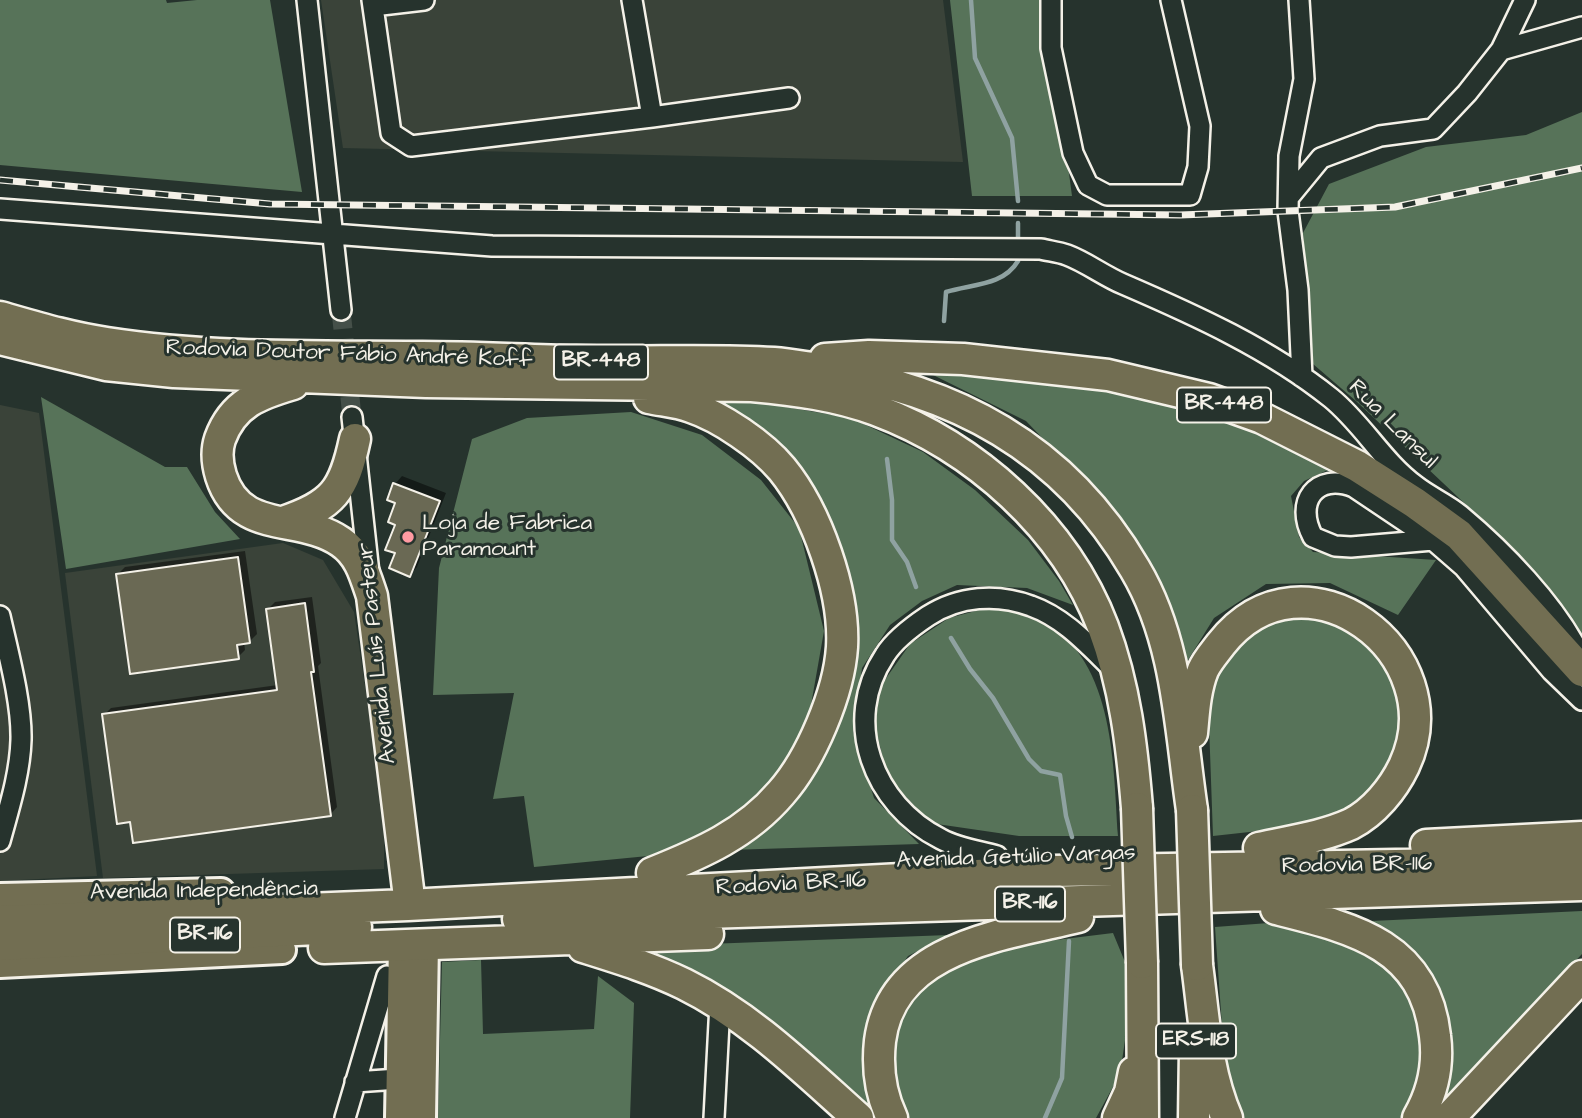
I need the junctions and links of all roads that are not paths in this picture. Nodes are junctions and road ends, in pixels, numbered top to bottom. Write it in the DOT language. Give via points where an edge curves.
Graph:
graph roads {
  1 [pos="307,0"];
  2 [pos="424,0"];
  3 [pos="632,0"];
  4 [pos="1051,0"];
  5 [pos="1171,0"];
  6 [pos="1299,0"];
  7 [pos="1525,0"];
  8 [pos="373,3"];
  9 [pos="1582,27"];
  10 [pos="1501,50"];
  11 [pos="789,98"];
  12 [pos="652,117"];
  13 [pos="1289,197"];
  14 [pos="0,209"];
  15 [pos="333,236"];
  16 [pos="341,310"];
  17 [pos="0,317"];
  18 [pos="0,339"];
  19 [pos="776,363"];
  20 [pos="1302,377"];
  21 [pos="314,379"];
  22 [pos="578,384"];
  23 [pos="353,428"];
  24 [pos="283,522"];
  25 [pos="1433,540"];
  26 [pos="372,596"];
  27 [pos="0,616"];
  28 [pos="1582,659"];
  29 [pos="1582,670"];
  30 [pos="1117,674"];
  31 [pos="1582,701"];
  32 [pos="1187,778"];
  33 [pos="1582,837"];
  34 [pos="0,841"];
  35 [pos="997,856"];
  36 [pos="1266,858"];
  37 [pos="1582,860"];
  38 [pos="652,873"];
  39 [pos="1582,885"];
  40 [pos="408,889"];
  41 [pos="1466,890"];
  42 [pos="221,892"];
  43 [pos="0,897"];
  44 [pos="1276,909"];
  45 [pos="1078,917"];
  46 [pos="17,920"];
  47 [pos="188,936"];
  48 [pos="563,941"];
  49 [pos="413,944"];
  50 [pos="0,945"];
  51 [pos="282,950"];
  52 [pos="1142,963"];
  53 [pos="0,964"];
  54 [pos="1197,965"];
  55 [pos="387,975"];
  56 [pos="1582,976"];
  57 [pos="720,1004"];
  58 [pos="1141,1041"];
  59 [pos="411,1078"];
  60 [pos="355,1082"];
  61 [pos="345,1118"];
  62 [pos="399,1118"];
  63 [pos="422,1118"];
  64 [pos="715,1118"];
  65 [pos="858,1118"];
  66 [pos="892,1118"];
  67 [pos="1118,1118"];
  68 [pos="1143,1118"];
  69 [pos="1194,1118"];
  70 [pos="1227,1118"];
  71 [pos="1418,1118"];
  72 [pos="1449,1118"];
  1 -- 15 [label="street"];
  2 -- 8 [label="street"];
  3 -- 12 [label="street"];
  4 -- 5 [label="street" via="1051,48 1073,153 1088,185 1107,195 1190,195 1198,167 1200,127"];
  6 -- 13 [label="street" via="1304,79 1289,156"];
  7 -- 10 [label="street"];
  8 -- 12 [label="street" via="391,133 411,146"];
  9 -- 10 [label="street"];
  10 -- 13 [label="street" via="1433,129 1380,136 1321,158"];
  11 -- 12 [label="street"];
  13 -- 20 [label="street"];
  14 -- 15 [label="street, Rua Lansul"];
  15 -- 16 [label="street"];
  15 -- 20 [label="street, Rua Lansul" via="492,246 1041,249 1066,255 1170,303"];
  17 -- 19 [label="highway, Rodovia Doutor Fábio André Koff / BR-448" via="104,343 171,351"];
  18 -- 21 [label="highway, Rodovia Doutor Fábio André Koff / BR-448" via="106,365"];
  19 -- 29 [label="highway, BR-448" via="869,356 1050,368 1158,386 1262,418 1357,466 1459,535"];
  19 -- 32 [label="highway, Rodovia Doutor Fábio André Koff / BR-448" via="900,386 978,417 1035,453 1086,501 1112,533 1153,604 1175,687"];
  20 -- 28 [label="street, Rua Lansul" via="1334,400 1415,486 1459,513 1494,547 1555,613"];
  21 -- 22 [label="highway, Rodovia Doutor Fábio André Koff / BR-448"];
  21 -- 24 [label="highway" via="272,390 234,412 218,446 225,487 236,502 263,520"];
  22 -- 30 [label="highway, Rodovia Doutor Fábio André Koff / BR-448" via="795,390 875,409 909,424 984,471 1045,531 1089,597"];
  22 -- 38 [label="highway" via="596,394 691,407 756,445 782,469 809,511 838,597 842,647 834,687 820,728 790,780 764,811 737,833 705,852"];
  23 -- 24 [label="highway" via="349,468 337,491 318,508"];
  23 -- 26 [label="street, Avenida Luís Pasteur"];
  24 -- 26 [label="highway" via="324,532 342,542 362,565"];
  25 -- 25 [label="street" via="1343,483 1322,485 1306,505 1313,537 1335,546"];
  25 -- 31 [label="street" via="1464,567"];
  26 -- 40 [label="highway, Avenida Luís Pasteur"];
  27 -- 34 [label="street" via="21,739 15,787"];
  30 -- 35 [label="street" via="1052,616 991,597 939,609 885,654 866,702 865,726 873,768 882,787 899,808 942,840"];
  30 -- 52 [label="highway, Rodovia Doutor Fábio André Koff / BR-448, bridge" via="1129,722 1137,808"];
  32 -- 36 [label="highway" via="1195,699 1203,670 1233,630 1249,617 1283,604 1305,602 1353,615 1375,630 1411,684 1415,726 1398,780 1376,806 1353,823"];
  32 -- 54 [label="highway, Rodovia Doutor Fábio André Koff / BR-448, bridge"];
  33 -- 36 [label="highway, Avenida Getúlio Vargas"];
  35 -- 36 [label="highway, Avenida Getúlio Vargas"];
  35 -- 38 [label="highway, Avenida Getúlio Vargas"];
  36 -- 37 [label="highway, Rodovia BR-116 / BR-116"];
  36 -- 46 [label="highway, Rodovia BR-116 / BR-116" via="408,905"];
  38 -- 40 [label="highway, Avenida Getúlio Vargas" via="522,886"];
  39 -- 41 [label="highway, Rodovia BR-116 / BR-116"];
  40 -- 42 [label="highway, Avenida Independência"];
  41 -- 44 [label="highway, Rodovia BR-116"];
  41 -- 47 [label="highway, Rodovia BR-116 / BR-116" via="482,920"];
  42 -- 43 [label="main road, Avenida Independência"];
  42 -- 46 [label="highway, BR-116"];
  44 -- 45 [label="highway, Rodovia BR-116"];
  44 -- 71 [label="highway" via="1342,926 1390,951 1408,968 1424,994 1437,1049 1430,1097"];
  45 -- 48 [label="highway, Rodovia BR-116"];
  45 -- 66 [label="highway" via="978,941 948,952 919,971 889,1009 882,1031 879,1082"];
  47 -- 50 [label="highway, Rodovia BR-116 / BR-116"];
  47 -- 51 [label="highway, BR-116"];
  48 -- 49 [label="highway, Rodovia BR-116"];
  48 -- 57 [label="highway" via="637,963"];
  49 -- 51 [label="highway, Rodovia BR-116"];
  49 -- 59 [label="main road"];
  51 -- 53 [label="main road, Rodovia BR-116"];
  52 -- 58 [label="highway, ERS-118"];
  54 -- 69 [label="highway, ERS-118"];
  54 -- 70 [label="highway" via="1210,1065"];
  55 -- 60 [label="street"];
  56 -- 72 [label="highway"];
  57 -- 64 [label="street"];
  57 -- 65 [label="highway" via="768,1037"];
  58 -- 67 [label="highway" via="1130,1093"];
  58 -- 68 [label="highway, ERS-118"];
  59 -- 60 [label="street"];
  59 -- 62 [label="main road"];
  59 -- 63 [label="main road"];
  60 -- 61 [label="street"];
}
